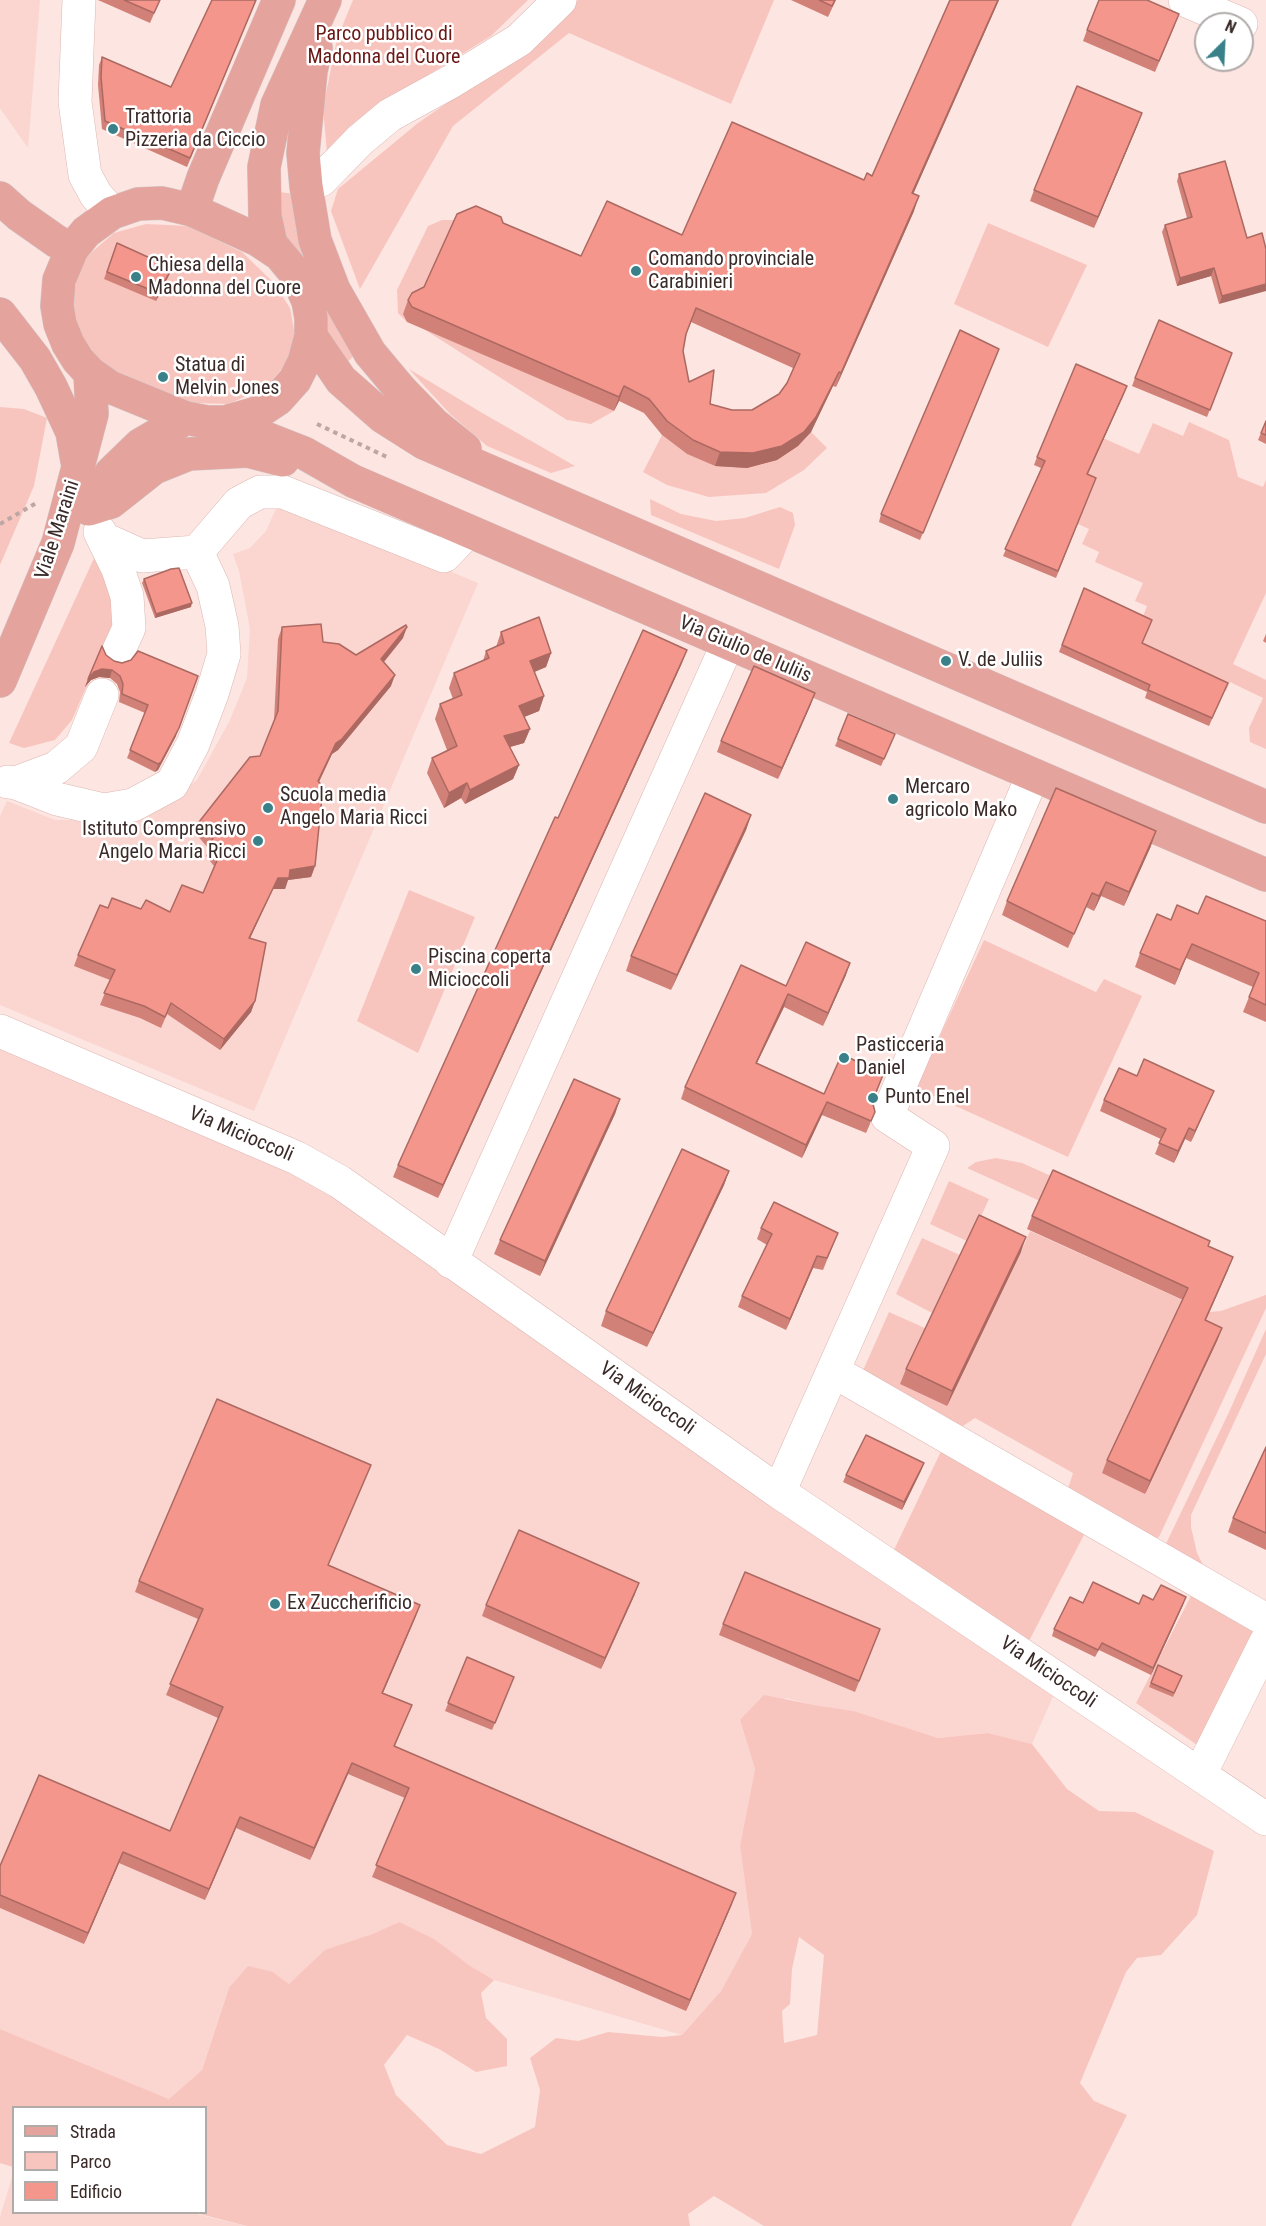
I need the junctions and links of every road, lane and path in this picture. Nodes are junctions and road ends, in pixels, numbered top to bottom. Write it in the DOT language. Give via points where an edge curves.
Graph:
graph roads {
  1 [pos="79,0"];
  2 [pos="279,0"];
  3 [pos="326,0"];
  4 [pos="560,0"];
  5 [pos="1185,0"];
  6 [pos="1223,12"];
  7 [pos="321,180"];
  8 [pos="192,210"];
  9 [pos="6,211"];
  10 [pos="112,213"];
  11 [pos="72,249"];
  12 [pos="279,254"];
  13 [pos="0,295"];
  14 [pos="0,314"];
  15 [pos="311,336"];
  16 [pos="68,344"];
  17 [pos="90,373"];
  18 [pos="186,418"];
  19 [pos="225,422"];
  20 [pos="78,466"];
  21 [pos="500,475"];
  22 [pos="353,482"];
  23 [pos="78,509"];
  24 [pos="0,524"];
  25 [pos="468,531"];
  26 [pos="104,539"];
  27 [pos="197,552"];
  28 [pos="728,643"];
  29 [pos="118,652"];
  30 [pos="0,681"];
  31 [pos="102,695"];
  32 [pos="1034,775"];
  33 [pos="8,782"];
  34 [pos="1266,807"];
  35 [pos="1266,875"];
  36 [pos="0,1031"];
  37 [pos="451,1262"];
  38 [pos="833,1371"];
  39 [pos="779,1492"];
  40 [pos="1266,1620"];
  41 [pos="1266,1642"];
  42 [pos="1200,1774"];
  43 [pos="1266,1819"];
  1 -- 10 [label="street" via="75,102 85,176"];
  2 -- 8 [label="main road"];
  3 -- 12 [label="main road" via="276,105 264,167 265,216 271,244"];
  3 -- 21 [label="main road" via="311,71 303,153 315,240 334,290 370,353 434,424"];
  4 -- 7 [label="street" via="519,40 390,115"];
  5 -- 6 [label="street"];
  8 -- 10 [label="main road" via="162,203 138,204"];
  8 -- 12 [label="main road" via="258,240"];
  9 -- 11 [label="main road"];
  10 -- 11 [label="main road" via="86,232"];
  11 -- 16 [label="main road" via="59,280 57,306"];
  12 -- 15 [label="main road" via="296,274 308,301"];
  13 -- 16 [label="main road"];
  14 -- 20 [label="main road" via="35,358 51,387 72,432"];
  15 -- 19 [label="main road" via="295,380 278,399 257,413"];
  15 -- 21 [label="main road" via="341,380 383,417 424,443"];
  16 -- 17 [label="main road"];
  17 -- 18 [label="main road" via="110,387"];
  17 -- 20 [label="main road, Viale Maraini" via="92,414"];
  18 -- 19 [label="main road"];
  18 -- 23 [label="main road" via="140,445"];
  19 -- 22 [label="main road, Via Giulio de Iuliis" via="304,453"];
  20 -- 23 [label="main road, Viale Maraini"];
  21 -- 34 [label="main road"];
  22 -- 23 [label="main road" via="248,452 189,454 154,468 111,502"];
  22 -- 25 [label="main road, Via Giulio de Iuliis"];
  23 -- 24 [label="path" via="40,501"];
  23 -- 26 [label="street"];
  23 -- 30 [label="main road, Viale Maraini" via="58,543"];
  25 -- 27 [label="street" via="444,556 283,492 260,492 239,503"];
  25 -- 28 [label="main road, Via Giulio de Iuliis"];
  26 -- 27 [label="street" via="142,556"];
  26 -- 29 [label="street" via="127,596 129,628"];
  27 -- 33 [label="street" via="213,586 224,654 193,744 172,784 134,805 104,810"];
  28 -- 32 [label="main road, Via Giulio de Iuliis"];
  28 -- 37 [label="street"];
  31 -- 33 [label="street" via="81,747 56,768"];
  32 -- 35 [label="main road, Via Giulio de Iuliis"];
  32 -- 38 [label="street" via="886,1116 933,1146"];
  36 -- 37 [label="street, Via Micioccoli" via="297,1158 340,1182"];
  37 -- 39 [label="street, Via Micioccoli"];
  38 -- 39 [label="street"];
  38 -- 40 [label="street"];
  39 -- 42 [label="street, Via Micioccoli"];
  41 -- 42 [label="street"];
  42 -- 43 [label="street, Via Micioccoli"];
}
